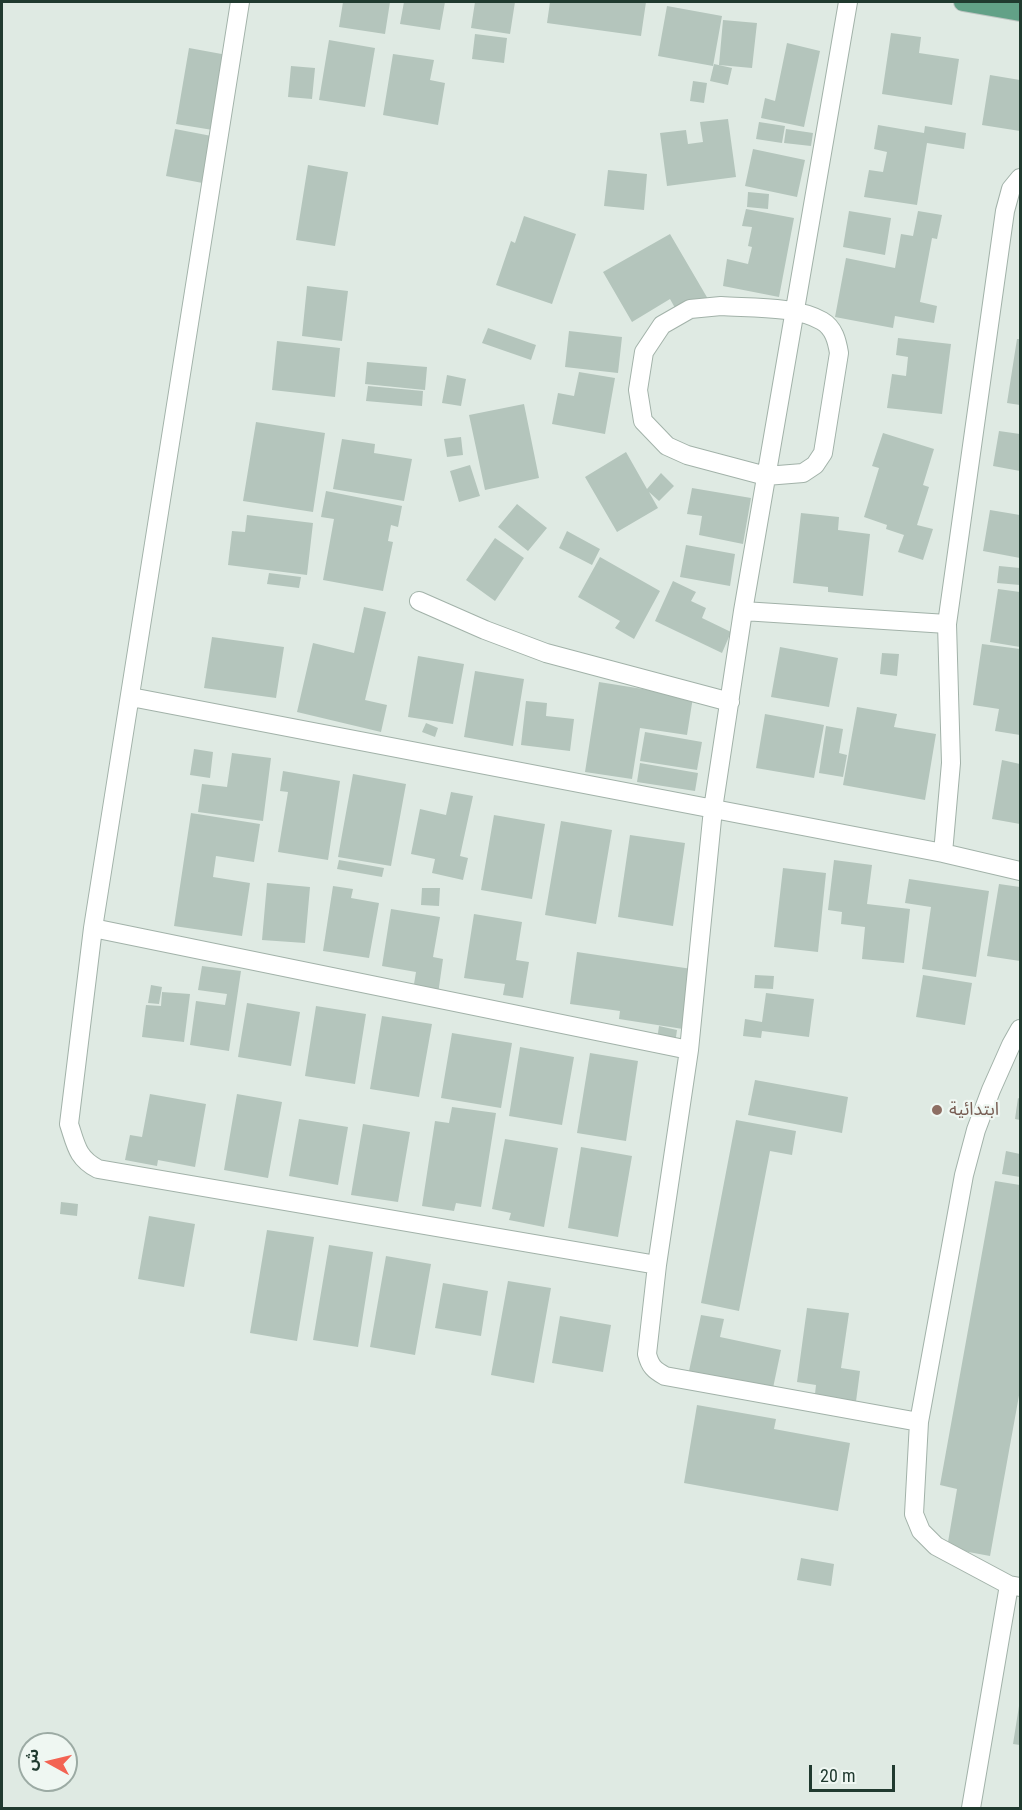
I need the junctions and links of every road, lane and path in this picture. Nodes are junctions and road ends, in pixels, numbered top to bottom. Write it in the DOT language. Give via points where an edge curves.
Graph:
graph roads {
  1 [pos="240,2"];
  2 [pos="848,2"];
  3 [pos="963,2"];
  4 [pos="1020,12"];
  5 [pos="1020,178"];
  6 [pos="795,311"];
  7 [pos="766,476"];
  8 [pos="419,602"];
  9 [pos="743,611"];
  10 [pos="947,624"];
  11 [pos="131,697"];
  12 [pos="730,702"];
  13 [pos="713,809"];
  14 [pos="943,853"];
  15 [pos="1020,871"];
  16 [pos="93,928"];
  17 [pos="1020,1029"];
  18 [pos="689,1050"];
  19 [pos="657,1265"];
  20 [pos="920,1422"];
  21 [pos="1015,1586"];
  22 [pos="971,1809"];
  1 -- 11 [label="street"];
  2 -- 6 [label="street"];
  3 -- 4 [label="main road"];
  5 -- 10 [label="street" via="1011,189 1005,211"];
  6 -- 7 [label="street"];
  6 -- 7 [label="street" via="824,321 836,338 838,353 823,453 803,473"];
  6 -- 7 [label="street" via="721,306 690,309 662,325 644,352 638,390 644,421 667,446"];
  7 -- 9 [label="street"];
  8 -- 12 [label="street" via="546,653"];
  9 -- 10 [label="street"];
  9 -- 12 [label="street"];
  10 -- 14 [label="street" via="951,763"];
  11 -- 13 [label="street"];
  11 -- 16 [label="street"];
  12 -- 13 [label="street"];
  13 -- 14 [label="street"];
  13 -- 18 [label="street"];
  14 -- 15 [label="street"];
  16 -- 18 [label="street"];
  16 -- 19 [label="street" via="69,1124 86,1162 119,1174"];
  17 -- 20 [label="street" via="991,1090 964,1175"];
  18 -- 19 [label="street"];
  19 -- 20 [label="street" via="647,1354 655,1371 665,1376"];
  20 -- 21 [label="street" via="914,1514 917,1524 936,1546"];
  21 -- 22 [label="street"];
}
